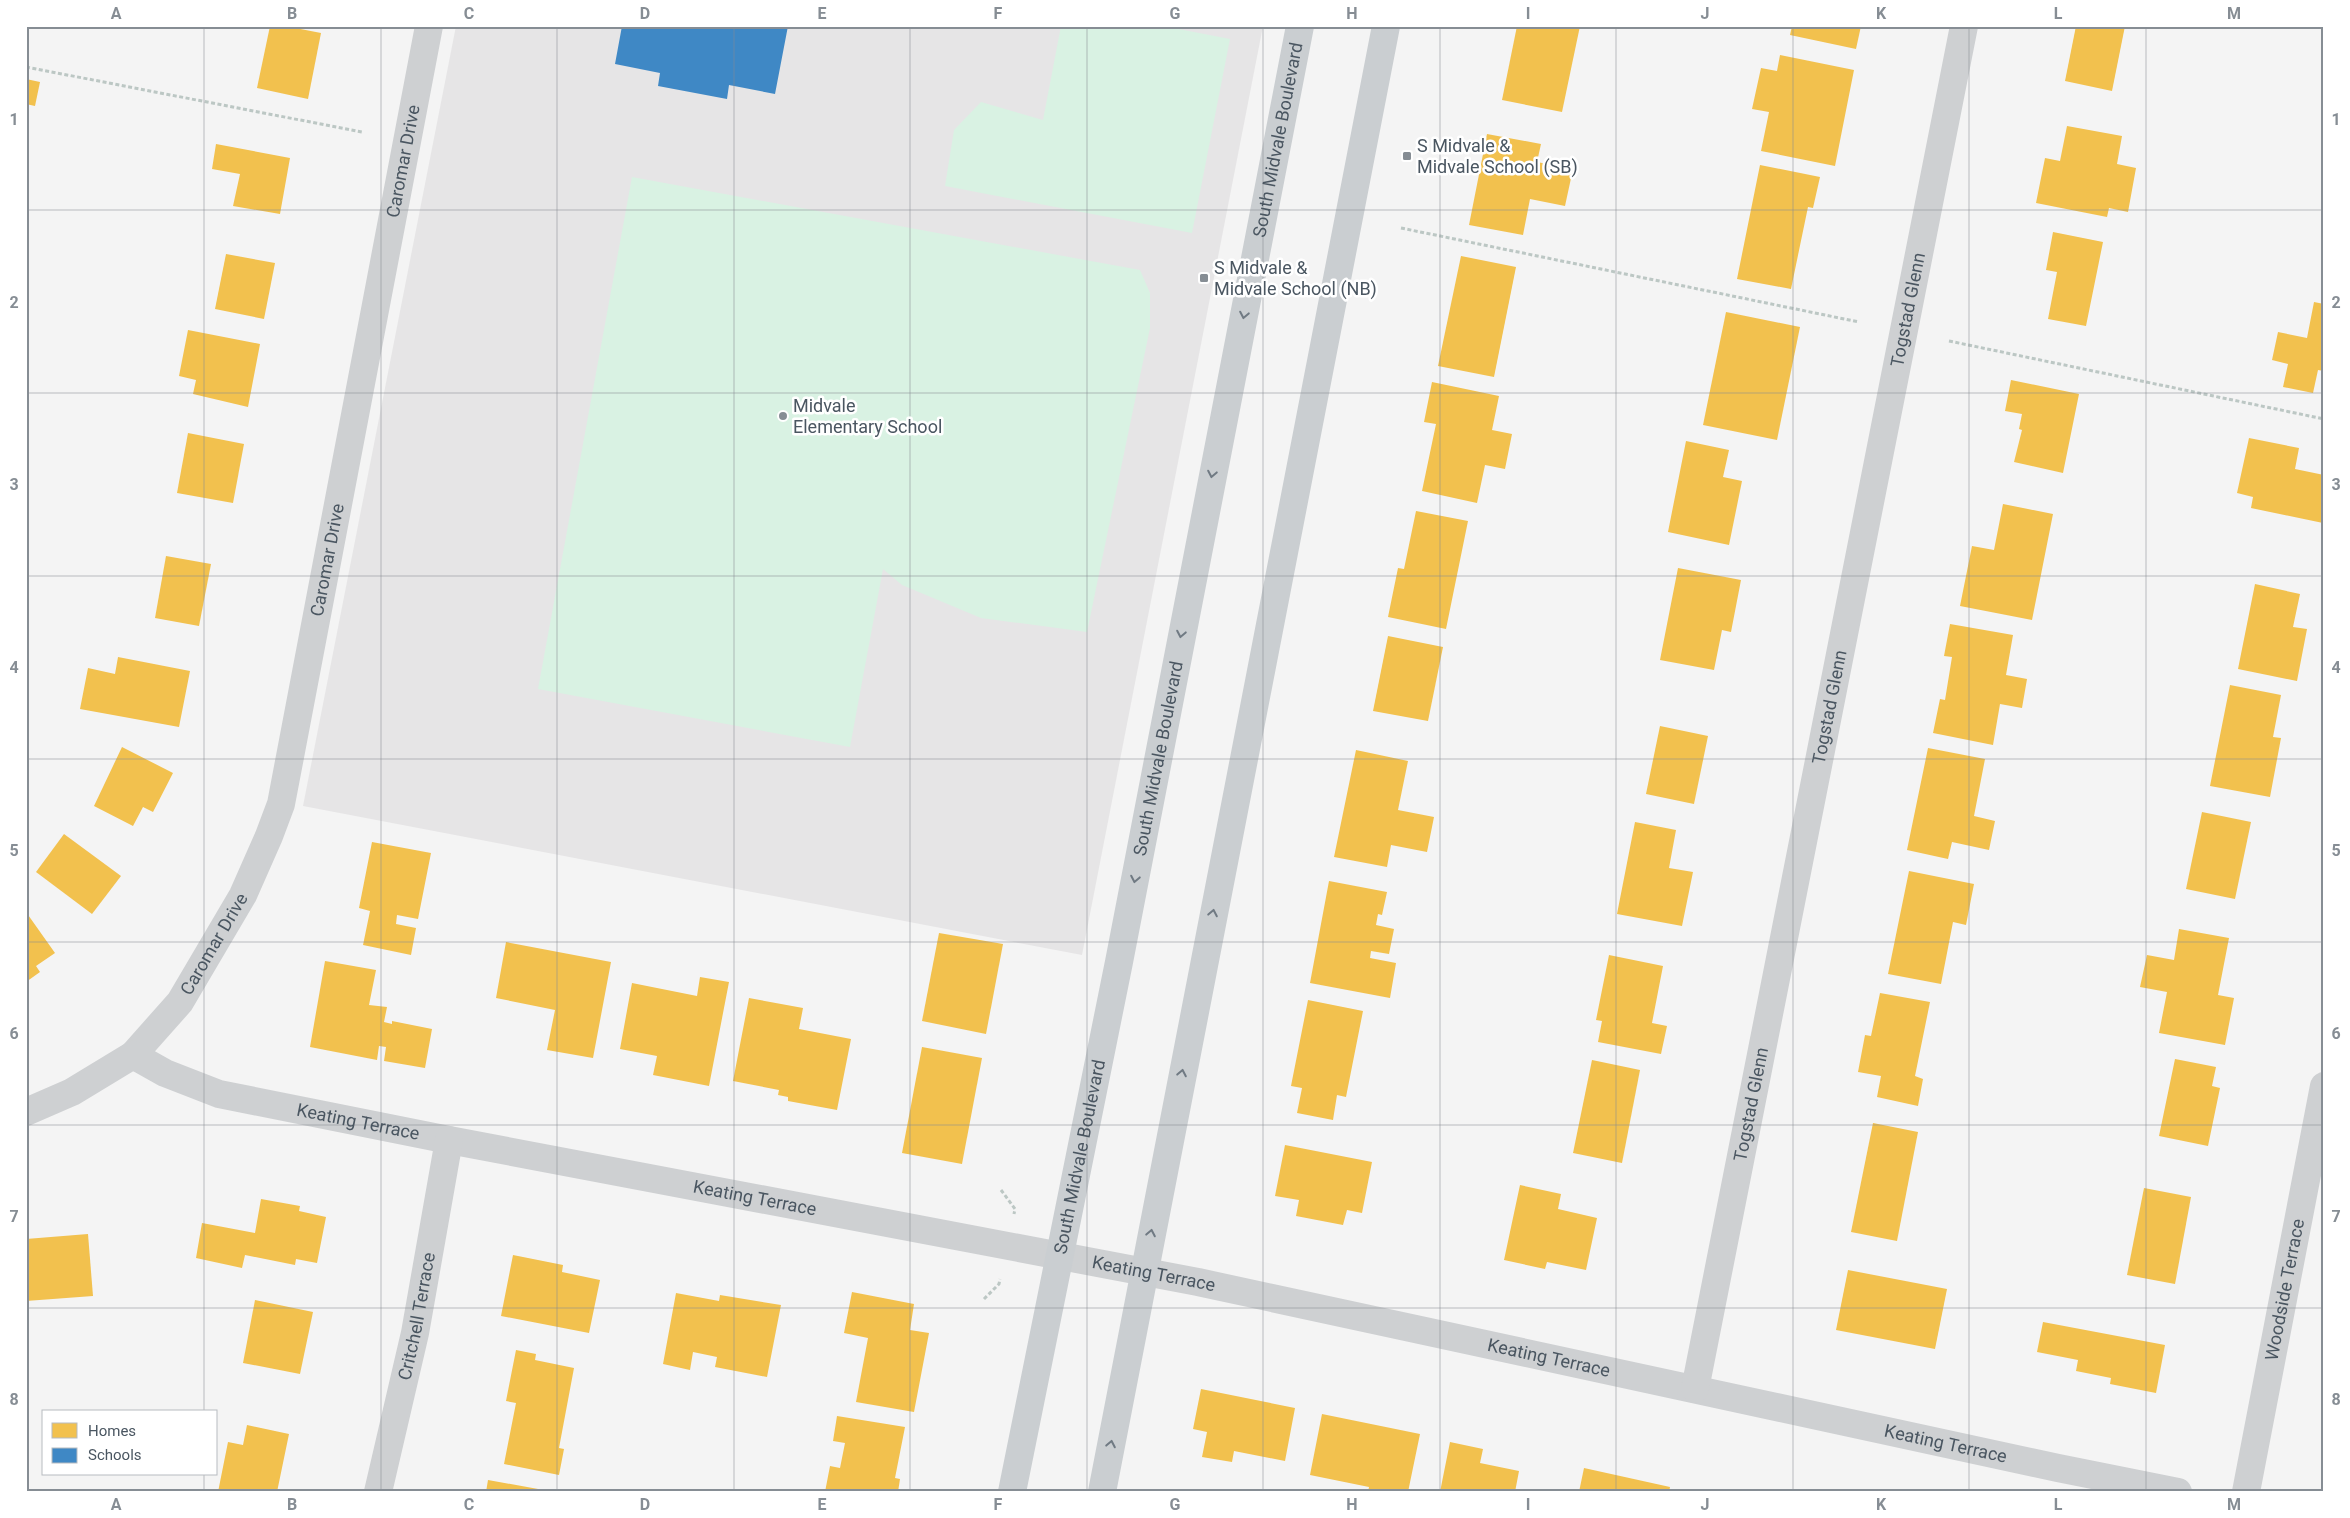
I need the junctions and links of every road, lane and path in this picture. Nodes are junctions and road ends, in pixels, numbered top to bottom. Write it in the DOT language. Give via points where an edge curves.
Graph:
graph roads {
  1 [pos="429,26"];
  2 [pos="1300,26"];
  3 [pos="1386,26"];
  4 [pos="1964,26"];
  5 [pos="26,67"];
  6 [pos="362,132"];
  7 [pos="1401,228"];
  8 [pos="1859,322"];
  9 [pos="1949,341"];
  10 [pos="2324,419"];
  11 [pos="133,1055"];
  12 [pos="2324,1086"];
  13 [pos="26,1112"];
  14 [pos="449,1140"];
  15 [pos="1058,1256"];
  16 [pos="1143,1273"];
  17 [pos="1695,1389"];
  18 [pos="378,1492"];
  19 [pos="1012,1492"];
  20 [pos="1102,1492"];
  21 [pos="2178,1492"];
  22 [pos="2246,1492"];
  1 -- 11 [label="street, Caromar Drive" via="281,804 243,895 180,1002"];
  2 -- 15 [label="main road, South Midvale Boulevard, one-way" via="1119,962"];
  16 -- 3 [label="main road, one-way"];
  4 -- 17 [label="street, Togstad Glenn"];
  5 -- 6 [label="path"];
  7 -- 8 [label="path"];
  9 -- 10 [label="path"];
  11 -- 13 [label="street" via="72,1092"];
  11 -- 14 [label="street, Keating Terrace" via="165,1073 219,1094"];
  12 -- 22 [label="street, Woodside Terrace"];
  14 -- 15 [label="street, Keating Terrace"];
  14 -- 18 [label="street, Critchell Terrace" via="415,1333"];
  15 -- 16 [label="street, Keating Terrace"];
  15 -- 19 [label="main road, South Midvale Boulevard"];
  16 -- 17 [label="street, Keating Terrace" via="1198,1282"];
  20 -- 16 [label="main road, one-way"];
  17 -- 21 [label="street, Keating Terrace"];
}
